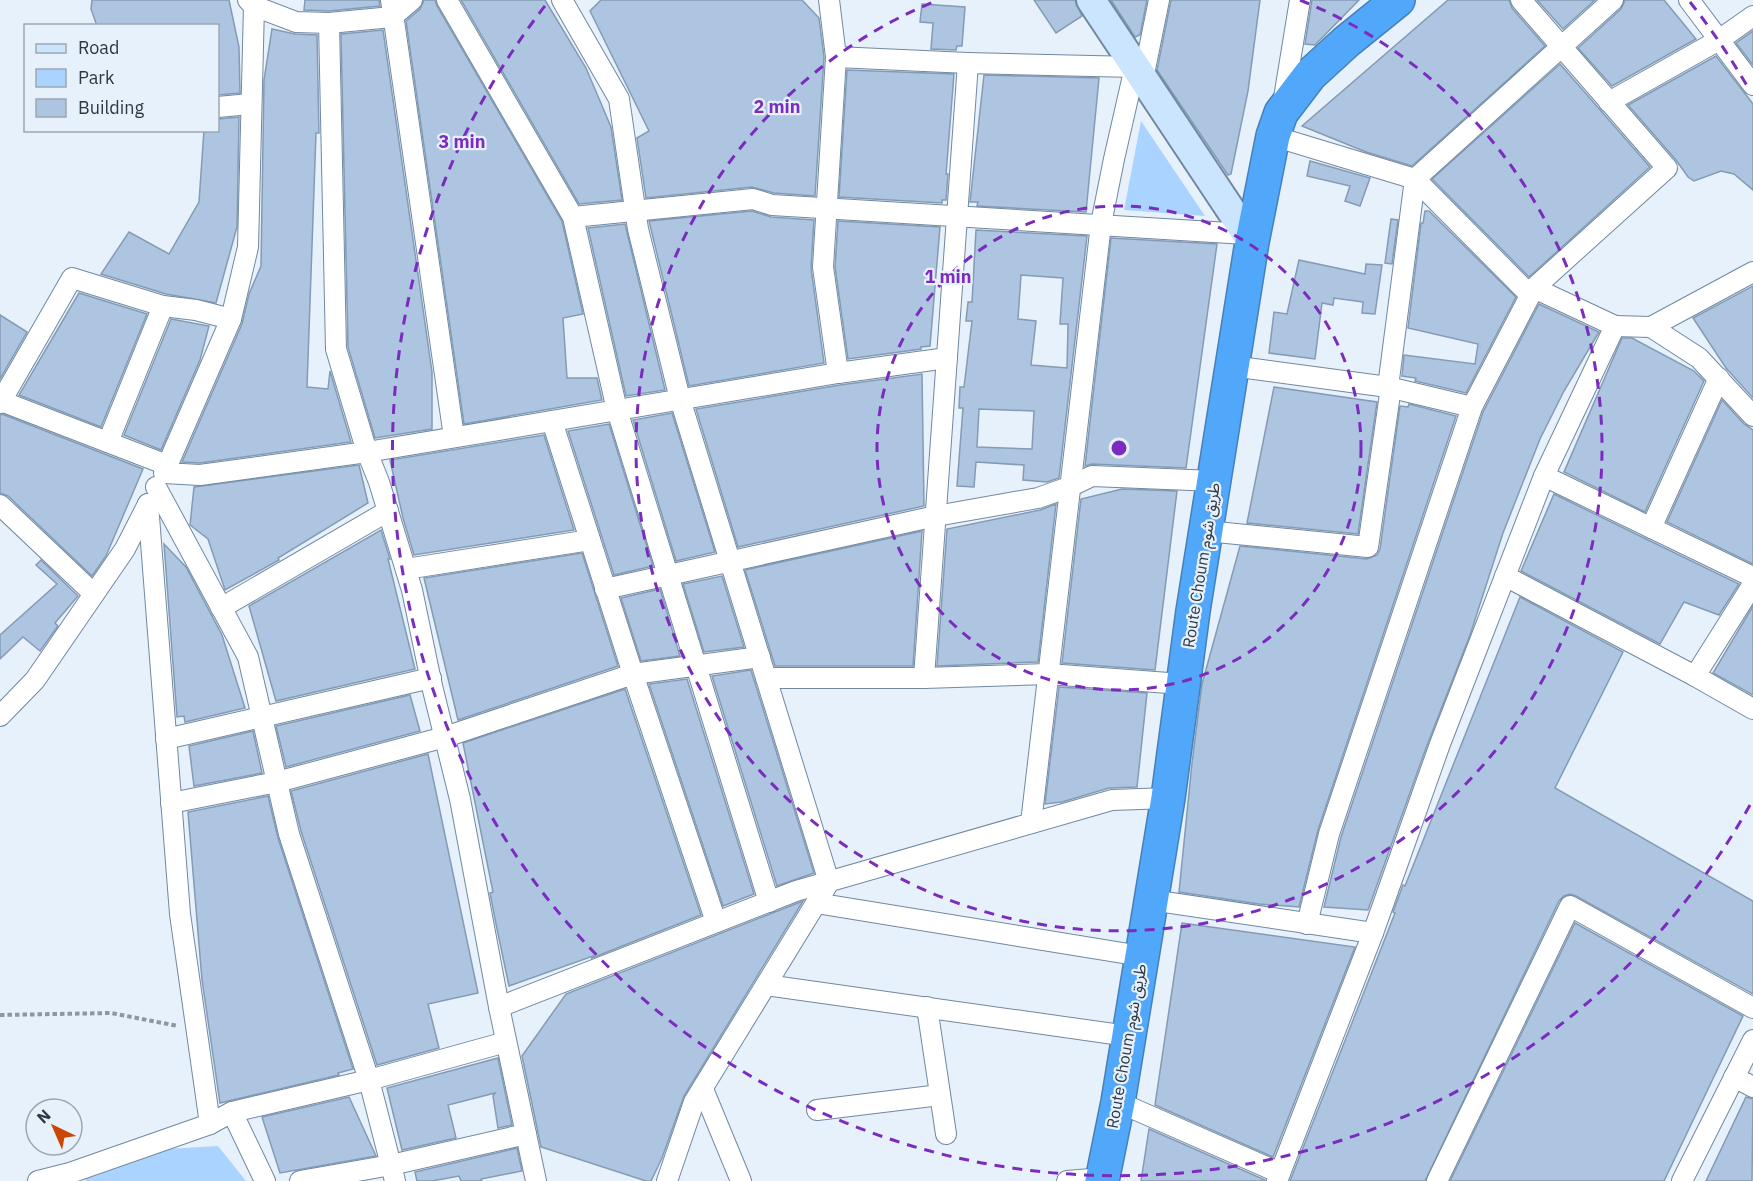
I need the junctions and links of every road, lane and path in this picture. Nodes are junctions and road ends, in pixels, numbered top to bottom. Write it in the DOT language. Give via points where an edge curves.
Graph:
graph roads {
  1 [pos="412,0"];
  2 [pos="447,0"];
  3 [pos="829,0"];
  4 [pos="1091,0"];
  5 [pos="1158,0"];
  6 [pos="1300,0"];
  7 [pos="1398,0"];
  8 [pos="1521,0"];
  9 [pos="1613,0"];
  10 [pos="1689,0"];
  11 [pos="252,2"];
  12 [pos="571,4"];
  13 [pos="392,8"];
  14 [pos="1753,16"];
  15 [pos="329,23"];
  16 [pos="1719,40"];
  17 [pos="1561,47"];
  18 [pos="836,57"];
  19 [pos="968,63"];
  20 [pos="1139,73"];
  21 [pos="1753,86"];
  22 [pos="1609,102"];
  23 [pos="250,104"];
  24 [pos="219,107"];
  25 [pos="1277,124"];
  26 [pos="1415,180"];
  27 [pos="827,208"];
  28 [pos="635,210"];
  29 [pos="957,216"];
  30 [pos="573,217"];
  31 [pos="1101,224"];
  32 [pos="1249,238"];
  33 [pos="1753,272"];
  34 [pos="1532,291"];
  35 [pos="164,306"];
  36 [pos="231,318"];
  37 [pos="1615,326"];
  38 [pos="1651,327"];
  39 [pos="947,358"];
  40 [pos="1232,366"];
  41 [pos="838,373"];
  42 [pos="1719,378"];
  43 [pos="1389,387"];
  44 [pos="680,399"];
  45 [pos="0,402"];
  46 [pos="1472,407"];
  47 [pos="617,410"];
  48 [pos="1753,416"];
  49 [pos="552,421"];
  50 [pos="454,437"];
  51 [pos="108,442"];
  52 [pos="367,452"];
  53 [pos="1544,476"];
  54 [pos="1215,481"];
  55 [pos="159,482"];
  56 [pos="1069,487"];
  57 [pos="0,505"];
  58 [pos="388,511"];
  59 [pos="936,516"];
  60 [pos="1651,528"];
  61 [pos="1206,531"];
  62 [pos="590,540"];
  63 [pos="730,561"];
  64 [pos="406,569"];
  65 [pos="668,575"];
  66 [pos="1505,576"];
  67 [pos="1753,577"];
  68 [pos="1753,584"];
  69 [pos="605,589"];
  70 [pos="94,594"];
  71 [pos="222,608"];
  72 [pos="760,657"];
  73 [pos="696,666"];
  74 [pos="633,674"];
  75 [pos="1048,674"];
  76 [pos="1695,676"];
  77 [pos="431,678"];
  78 [pos="766,678"];
  79 [pos="924,678"];
  80 [pos="1182,684"];
  81 [pos="1753,709"];
  82 [pos="0,716"];
  83 [pos="261,717"];
  84 [pos="445,737"];
  85 [pos="166,739"];
  86 [pos="277,782"];
  87 [pos="1168,798"];
  88 [pos="171,803"];
  89 [pos="1031,823"];
  90 [pos="829,882"];
  91 [pos="1151,900"];
  92 [pos="769,902"];
  93 [pos="816,903"];
  94 [pos="716,922"];
  95 [pos="1307,924"];
  96 [pos="1373,933"];
  97 [pos="1141,956"];
  98 [pos="766,985"];
  99 [pos="499,1007"];
  100 [pos="927,1007"];
  101 [pos="1753,1008"];
  102 [pos="0,1015"];
  103 [pos="196,1029"];
  104 [pos="1128,1036"];
  105 [pos="1753,1040"];
  106 [pos="506,1042"];
  107 [pos="1734,1077"];
  108 [pos="369,1080"];
  109 [pos="1753,1087"];
  110 [pos="703,1089"];
  111 [pos="940,1095"];
  112 [pos="1118,1102"];
  113 [pos="817,1110"];
  114 [pos="232,1112"];
  115 [pos="210,1124"];
  116 [pos="526,1134"];
  117 [pos="946,1134"];
  118 [pos="393,1173"];
  119 [pos="71,1177"];
  120 [pos="1278,1177"];
  121 [pos="1102,1180"];
  122 [pos="38,1181"];
  123 [pos="265,1181"];
  124 [pos="300,1181"];
  125 [pos="536,1181"];
  126 [pos="667,1181"];
  127 [pos="741,1181"];
  128 [pos="1067,1181"];
  129 [pos="1437,1181"];
  130 [pos="1682,1181"];
  1 -- 13 [label="street"];
  2 -- 30 [label="street"];
  3 -- 18 [label="street"];
  4 -- 20 [label="street"];
  5 -- 20 [label="street"];
  6 -- 25 [label="street"];
  7 -- 25 [label="highway, Route Choum طريق شوم" via="1310,75"];
  8 -- 17 [label="street"];
  9 -- 17 [label="street"];
  10 -- 16 [label="street"];
  11 -- 15 [label="street" via="296,22"];
  11 -- 23 [label="street"];
  12 -- 28 [label="street" via="619,99"];
  13 -- 15 [label="street"];
  13 -- 50 [label="street"];
  14 -- 16 [label="street"];
  15 -- 52 [label="street" via="336,349"];
  16 -- 21 [label="street"];
  16 -- 22 [label="street"];
  17 -- 22 [label="street"];
  17 -- 26 [label="street"];
  18 -- 19 [label="street"];
  18 -- 27 [label="street"];
  19 -- 20 [label="street"];
  19 -- 29 [label="street"];
  20 -- 31 [label="street"];
  20 -- 32 [label="street"];
  22 -- 34 [label="street" via="1667,168"];
  23 -- 24 [label="street"];
  23 -- 36 [label="street" via="248,247"];
  25 -- 26 [label="street"];
  25 -- 32 [label="highway, Route Choum طريق شوم"];
  26 -- 34 [label="street"];
  26 -- 43 [label="street"];
  27 -- 28 [label="street" via="772,205 753,199"];
  27 -- 29 [label="street"];
  27 -- 41 [label="street" via="824,267"];
  28 -- 30 [label="street"];
  28 -- 44 [label="street"];
  29 -- 31 [label="street"];
  29 -- 39 [label="street"];
  30 -- 47 [label="street"];
  31 -- 32 [label="street"];
  31 -- 56 [label="street"];
  32 -- 40 [label="highway, Route Choum طريق شوم"];
  33 -- 38 [label="street"];
  34 -- 37 [label="street"];
  34 -- 46 [label="street"];
  35 -- 36 [label="street"];
  35 -- 45 [label="street" via="72,278"];
  35 -- 51 [label="street"];
  36 -- 55 [label="street"];
  37 -- 38 [label="street"];
  37 -- 53 [label="street"];
  38 -- 42 [label="street" via="1700,358"];
  39 -- 41 [label="street"];
  39 -- 59 [label="street"];
  40 -- 43 [label="street"];
  40 -- 54 [label="highway, Route Choum طريق شوم"];
  41 -- 44 [label="street"];
  42 -- 48 [label="street"];
  42 -- 60 [label="street"];
  43 -- 46 [label="street"];
  43 -- 61 [label="street" via="1368,547"];
  44 -- 47 [label="street"];
  44 -- 63 [label="street"];
  45 -- 51 [label="street"];
  46 -- 95 [label="street" via="1329,834"];
  47 -- 49 [label="street"];
  47 -- 65 [label="street"];
  49 -- 50 [label="street"];
  49 -- 62 [label="street"];
  50 -- 52 [label="street"];
  51 -- 55 [label="street"];
  52 -- 55 [label="street"];
  52 -- 58 [label="street"];
  53 -- 60 [label="street"];
  53 -- 66 [label="street"];
  54 -- 56 [label="street" via="1092,476"];
  54 -- 61 [label="highway, Route Choum طريق شوم"];
  55 -- 70 [label="street" via="125,549"];
  55 -- 71 [label="street"];
  55 -- 85 [label="street"];
  56 -- 59 [label="street" via="1038,498"];
  56 -- 75 [label="street"];
  57 -- 70 [label="street"];
  58 -- 64 [label="street"];
  58 -- 71 [label="street"];
  59 -- 63 [label="street"];
  59 -- 79 [label="street"];
  60 -- 67 [label="street"];
  61 -- 80 [label="highway, Route Choum طريق شوم"];
  62 -- 64 [label="street"];
  62 -- 69 [label="street"];
  63 -- 65 [label="street"];
  63 -- 72 [label="street"];
  64 -- 77 [label="street"];
  65 -- 69 [label="street"];
  65 -- 73 [label="street"];
  66 -- 76 [label="street"];
  66 -- 96 [label="street"];
  68 -- 76 [label="street"];
  69 -- 74 [label="street"];
  70 -- 82 [label="street" via="35,680"];
  71 -- 83 [label="street" via="248,657"];
  72 -- 73 [label="street"];
  72 -- 78 [label="street"];
  73 -- 74 [label="street"];
  73 -- 92 [label="street"];
  74 -- 84 [label="street"];
  74 -- 94 [label="street"];
  75 -- 79 [label="street"];
  75 -- 80 [label="street"];
  75 -- 89 [label="street"];
  76 -- 81 [label="street"];
  77 -- 83 [label="street"];
  77 -- 84 [label="street"];
  78 -- 79 [label="street"];
  78 -- 90 [label="street"];
  80 -- 87 [label="highway, Route Choum طريق شوم"];
  83 -- 85 [label="street"];
  83 -- 86 [label="street"];
  84 -- 86 [label="street"];
  84 -- 99 [label="street"];
  85 -- 88 [label="street"];
  86 -- 88 [label="street"];
  86 -- 108 [label="street" via="289,834"];
  87 -- 89 [label="street" via="1112,800"];
  87 -- 91 [label="highway, Route Choum طريق شوم"];
  88 -- 103 [label="street" via="180,914"];
  89 -- 90 [label="street"];
  90 -- 92 [label="street"];
  90 -- 93 [label="street"];
  91 -- 95 [label="street"];
  91 -- 97 [label="highway, Route Choum طريق شوم"];
  92 -- 94 [label="street"];
  93 -- 97 [label="street"];
  93 -- 98 [label="street"];
  94 -- 99 [label="street"];
  95 -- 96 [label="street"];
  96 -- 120 [label="street"];
  97 -- 104 [label="highway, Route Choum طريق شوم"];
  98 -- 100 [label="street"];
  98 -- 110 [label="street"];
  99 -- 106 [label="street"];
  100 -- 104 [label="street"];
  100 -- 111 [label="street"];
  101 -- 129 [label="street" via="1570,906"];
  102 -- 103 [label="path" via="111,1013"];
  103 -- 115 [label="street"];
  104 -- 112 [label="highway, Route Choum طريق شوم"];
  105 -- 107 [label="street"];
  106 -- 108 [label="street"];
  106 -- 116 [label="street"];
  107 -- 109 [label="street"];
  107 -- 130 [label="street"];
  108 -- 114 [label="street"];
  108 -- 118 [label="street"];
  110 -- 126 [label="street" via="694,1102"];
  110 -- 127 [label="street"];
  111 -- 113 [label="street"];
  111 -- 117 [label="street"];
  112 -- 120 [label="street"];
  112 -- 121 [label="highway, Route Choum طريق شوم"];
  114 -- 115 [label="street"];
  114 -- 123 [label="street"];
  115 -- 119 [label="street"];
  116 -- 118 [label="street"];
  116 -- 125 [label="street"];
  118 -- 124 [label="street"];
  119 -- 122 [label="street"];
  121 -- 128 [label="street"];
}
